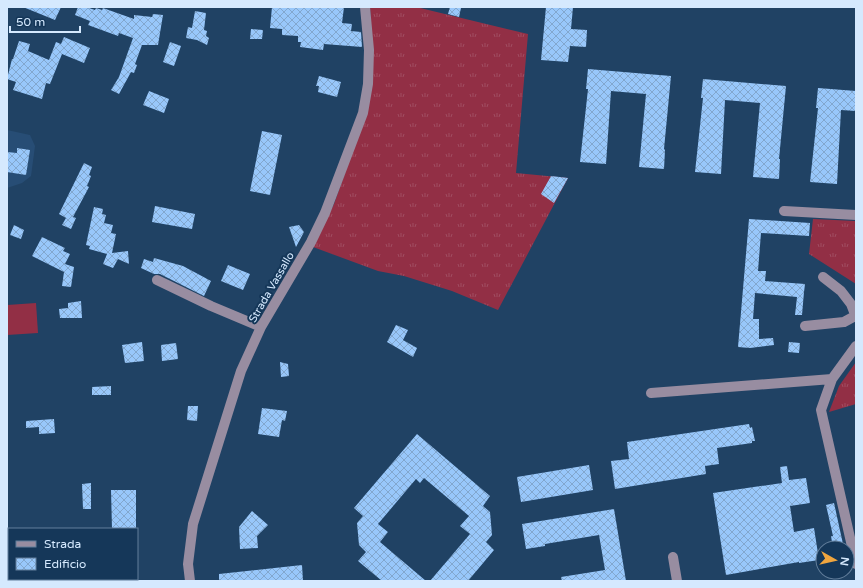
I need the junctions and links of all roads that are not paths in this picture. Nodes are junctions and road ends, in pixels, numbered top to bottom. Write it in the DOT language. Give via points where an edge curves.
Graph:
graph roads {
  1 [pos="365,7"];
  2 [pos="784,211"];
  3 [pos="856,215"];
  4 [pos="823,277"];
  5 [pos="157,280"];
  6 [pos="856,316"];
  7 [pos="805,326"];
  8 [pos="261,327"];
  9 [pos="856,346"];
  10 [pos="832,379"];
  11 [pos="651,393"];
  12 [pos="673,557"];
  13 [pos="856,564"];
  14 [pos="190,581"];
  15 [pos="677,581"];
  1 -- 8 [label="street, Strada Vassallo" via="369,50 364,113 325,213"];
  2 -- 3 [label="street"];
  4 -- 6 [label="street" via="844,295"];
  5 -- 8 [label="street"];
  6 -- 7 [label="street" via="844,322"];
  8 -- 14 [label="street, Strada Vassallo" via="241,371 198,503 190,542"];
  9 -- 10 [label="street"];
  10 -- 11 [label="street"];
  10 -- 13 [label="street" via="823,402 822,417"];
  12 -- 15 [label="street"];
}
